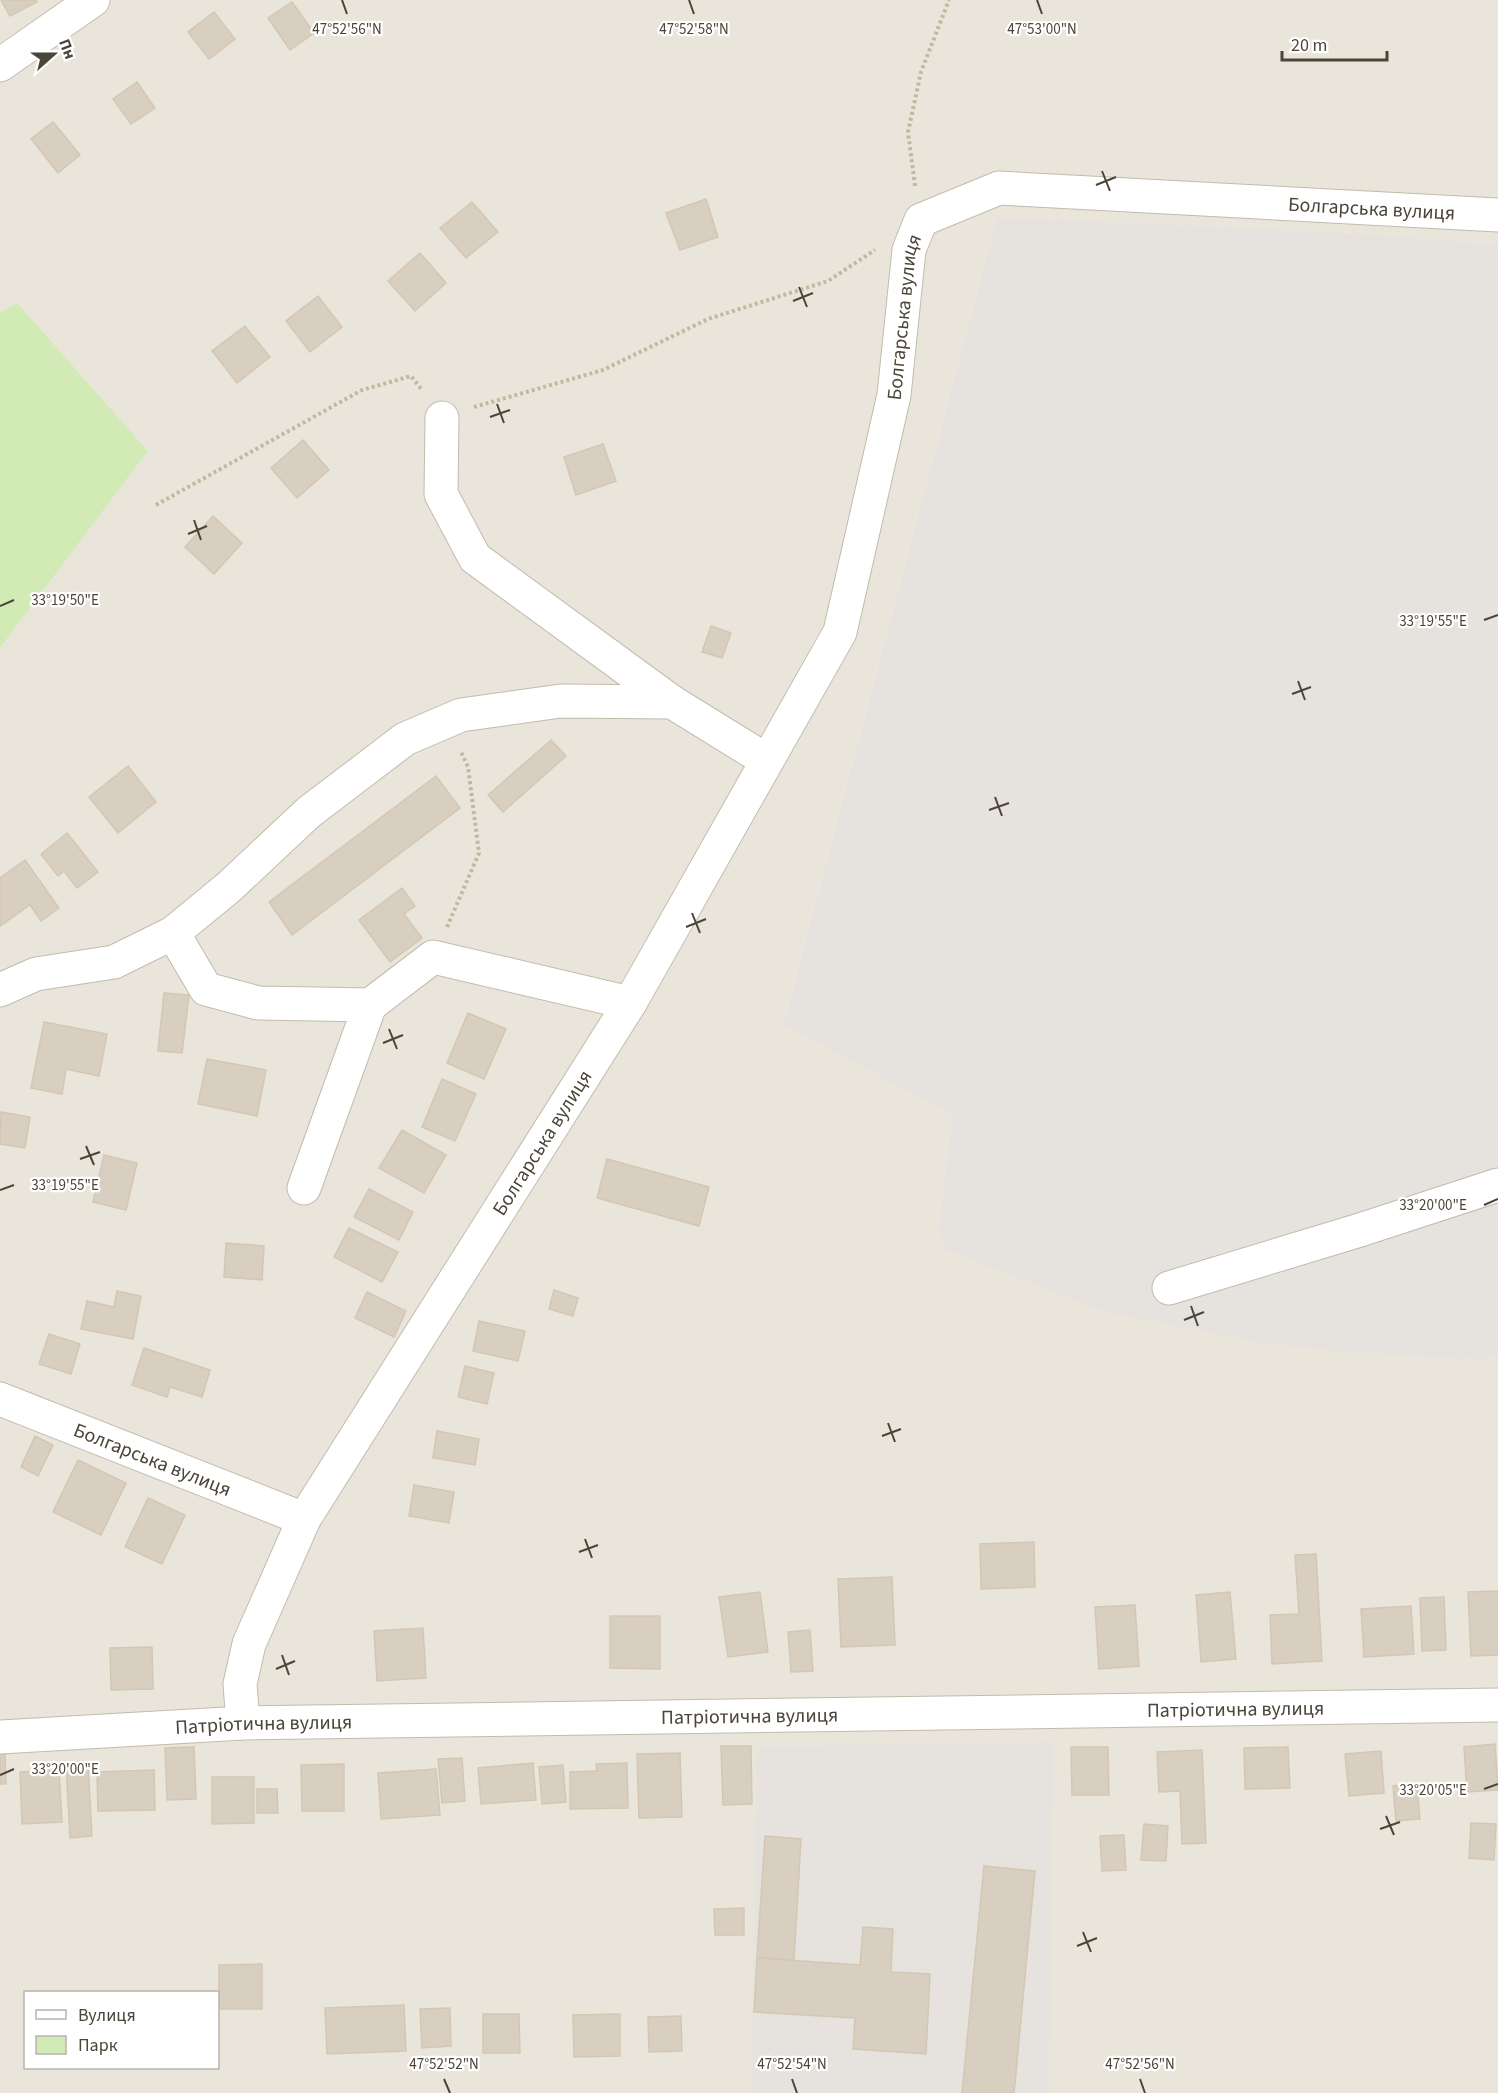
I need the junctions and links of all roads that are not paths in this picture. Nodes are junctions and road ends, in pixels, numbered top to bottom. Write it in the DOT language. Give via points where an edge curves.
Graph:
graph roads {
  1 [pos="93,0"];
  2 [pos="0,65"];
  3 [pos="1498,215"];
  4 [pos="442,418"];
  5 [pos="672,702"];
  6 [pos="766,760"];
  7 [pos="173,933"];
  8 [pos="0,990"];
  9 [pos="630,1003"];
  10 [pos="370,1005"];
  11 [pos="1498,1185"];
  12 [pos="304,1188"];
  13 [pos="1169,1288"];
  14 [pos="0,1399"];
  15 [pos="304,1519"];
  16 [pos="1498,1705"];
  17 [pos="243,1723"];
  18 [pos="0,1737"];
  1 -- 2 [label="street"];
  3 -- 6 [label="street, Болгарська вулиця" via="999,188 921,220 909,250 894,395 840,632"];
  4 -- 5 [label="street" via="441,494 475,558"];
  5 -- 6 [label="street"];
  5 -- 7 [label="street" via="561,701 461,715 405,739 309,812 230,887"];
  6 -- 9 [label="street, Болгарська вулиця"];
  7 -- 8 [label="street" via="114,962 36,974"];
  7 -- 10 [label="street" via="206,989 258,1003"];
  9 -- 10 [label="street" via="434,957"];
  9 -- 15 [label="street, Болгарська вулиця"];
  10 -- 12 [label="street"];
  11 -- 13 [label="street"];
  14 -- 15 [label="street, Болгарська вулиця"];
  15 -- 17 [label="street, Болгарська вулиця" via="249,1644 240,1684"];
  16 -- 17 [label="street, Патріотична вулиця"];
  17 -- 18 [label="street, Патріотична вулиця"];
}
